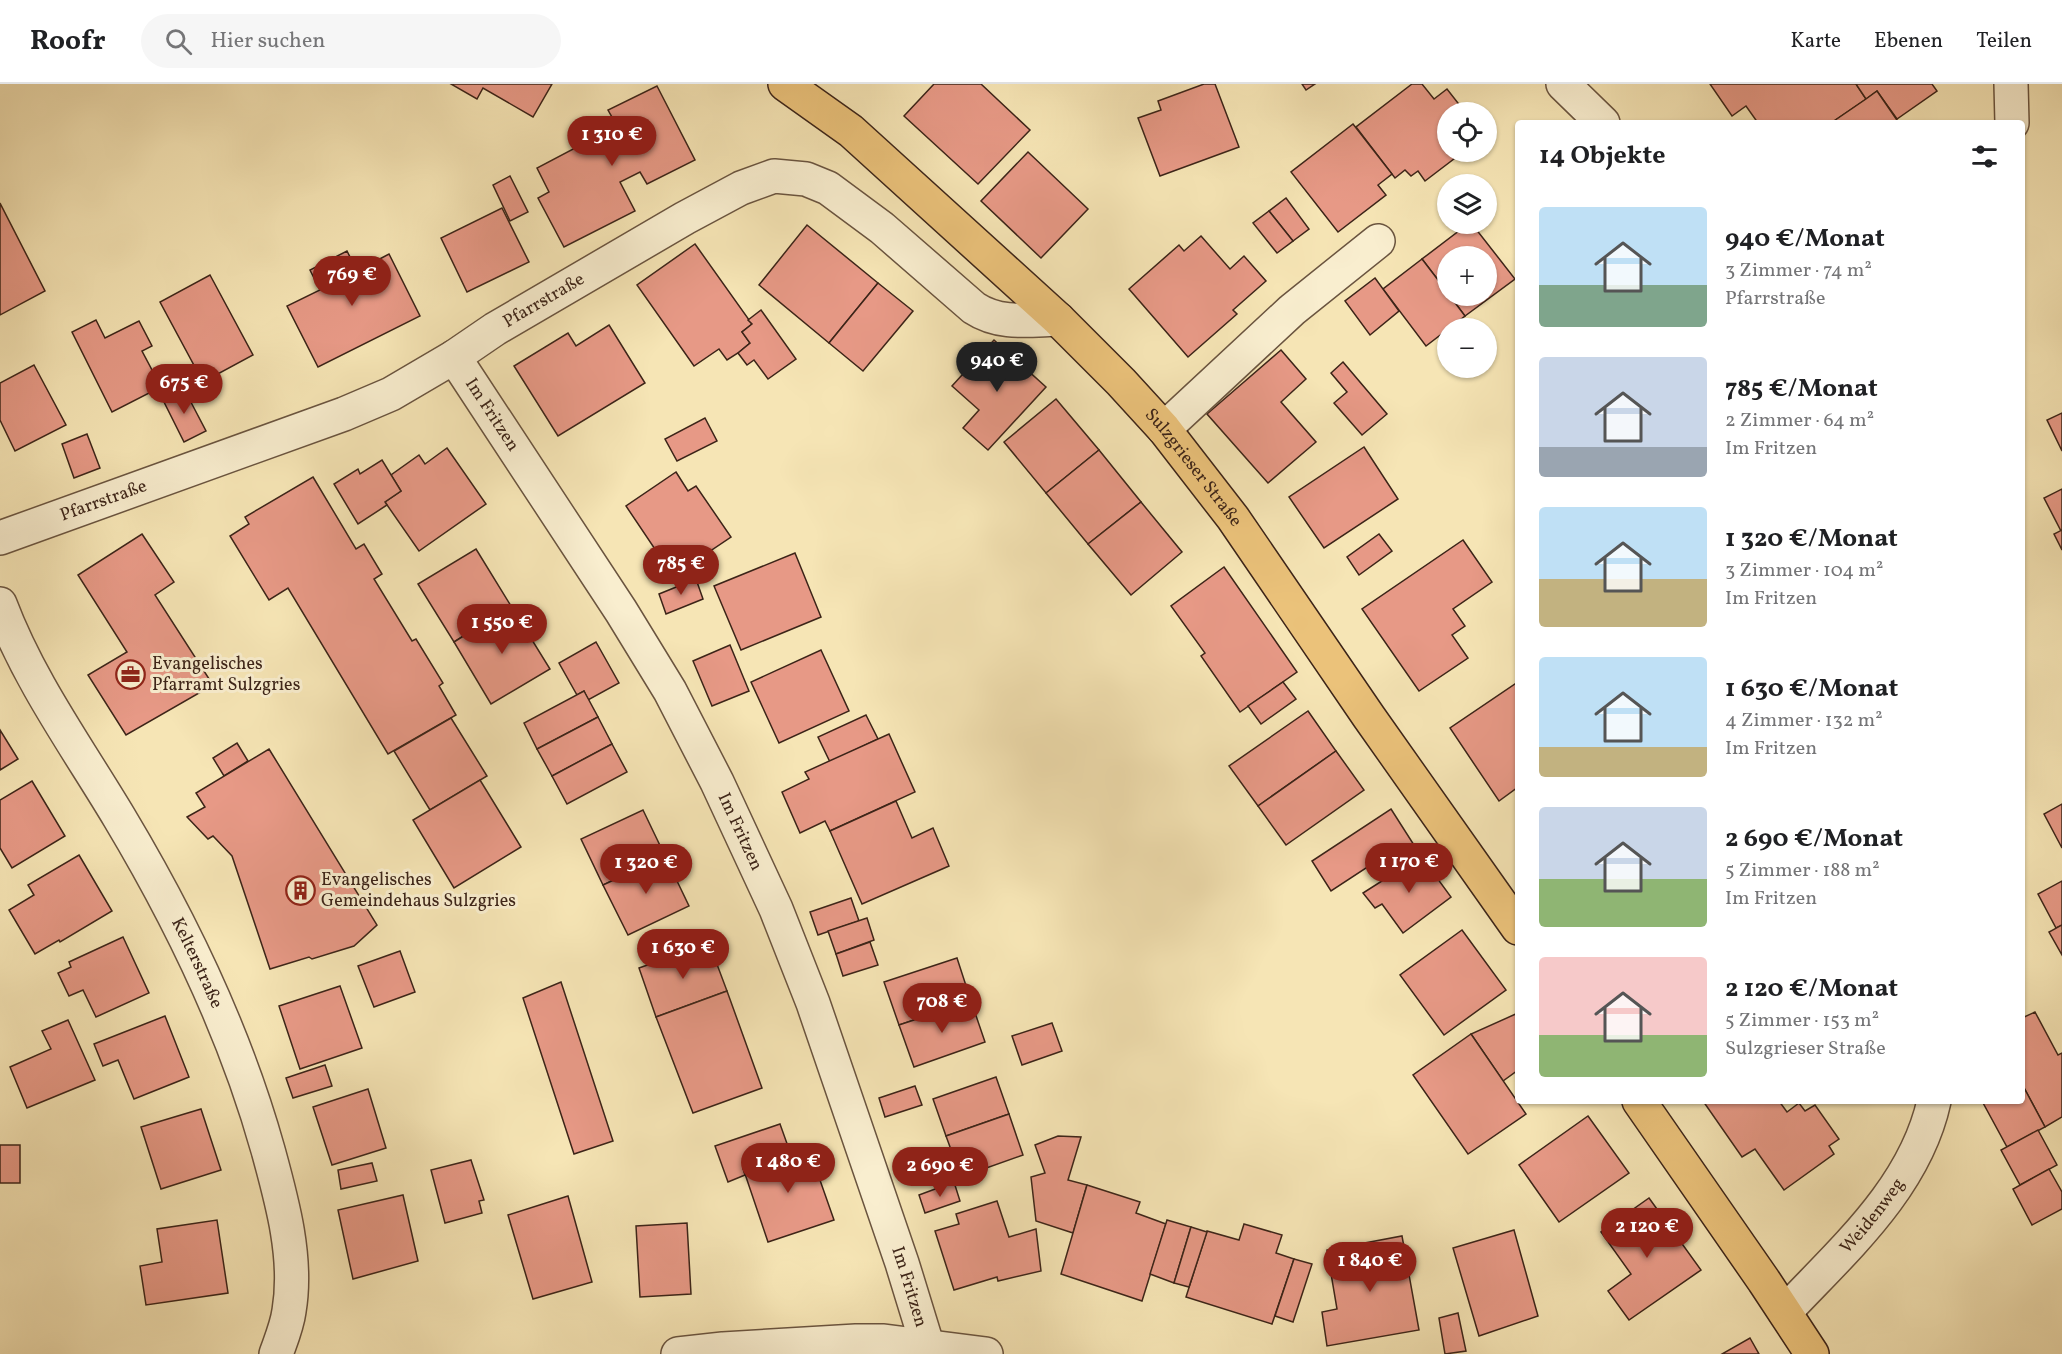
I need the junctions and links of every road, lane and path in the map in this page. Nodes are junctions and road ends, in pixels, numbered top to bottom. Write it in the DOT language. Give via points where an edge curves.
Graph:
graph roads {
  1 [pos="785,84"];
  2 [pos="1563,84"];
  3 [pos="2011,84"];
  4 [pos="1600,120"];
  5 [pos="2012,120"];
  6 [pos="1378,241"];
  7 [pos="1058,318"];
  8 [pos="454,357"];
  9 [pos="1164,429"];
  10 [pos="0,538"];
  11 [pos="0,604"];
  12 [pos="1515,924"];
  13 [pos="1641,1104"];
  14 [pos="1933,1104"];
  15 [pos="1785,1312"];
  16 [pos="929,1350"];
  17 [pos="276,1354"];
  18 [pos="678,1354"];
  19 [pos="986,1354"];
  20 [pos="1812,1354"];
  1 -- 7 [label="main road, Sulzgrieser Straße" via="850,131"];
  2 -- 4 [label="street"];
  3 -- 5 [label="street"];
  6 -- 9 [label="street" via="1300,303"];
  7 -- 8 [label="street, Pfarrstraße" via="1009,321 984,315 882,228 828,188 806,178 783,176 765,178 694,213"];
  7 -- 9 [label="main road, Sulzgrieser Straße"];
  8 -- 10 [label="street, Pfarrstraße" via="366,405"];
  8 -- 16 [label="street, Im Fritzen" via="627,620 717,782 776,909 813,1003"];
  9 -- 12 [label="main road, Sulzgrieser Straße" via="1233,518"];
  11 -- 17 [label="street, Kelterstraße" via="47,704 118,815 169,905 237,1056 273,1169 292,1268 289,1311"];
  13 -- 15 [label="main road"];
  14 -- 15 [label="street, Weidenweg" via="1914,1157 1895,1189"];
  15 -- 20 [label="main road"];
  16 -- 18 [label="street" via="884,1341 856,1341"];
  16 -- 19 [label="street"];
}
